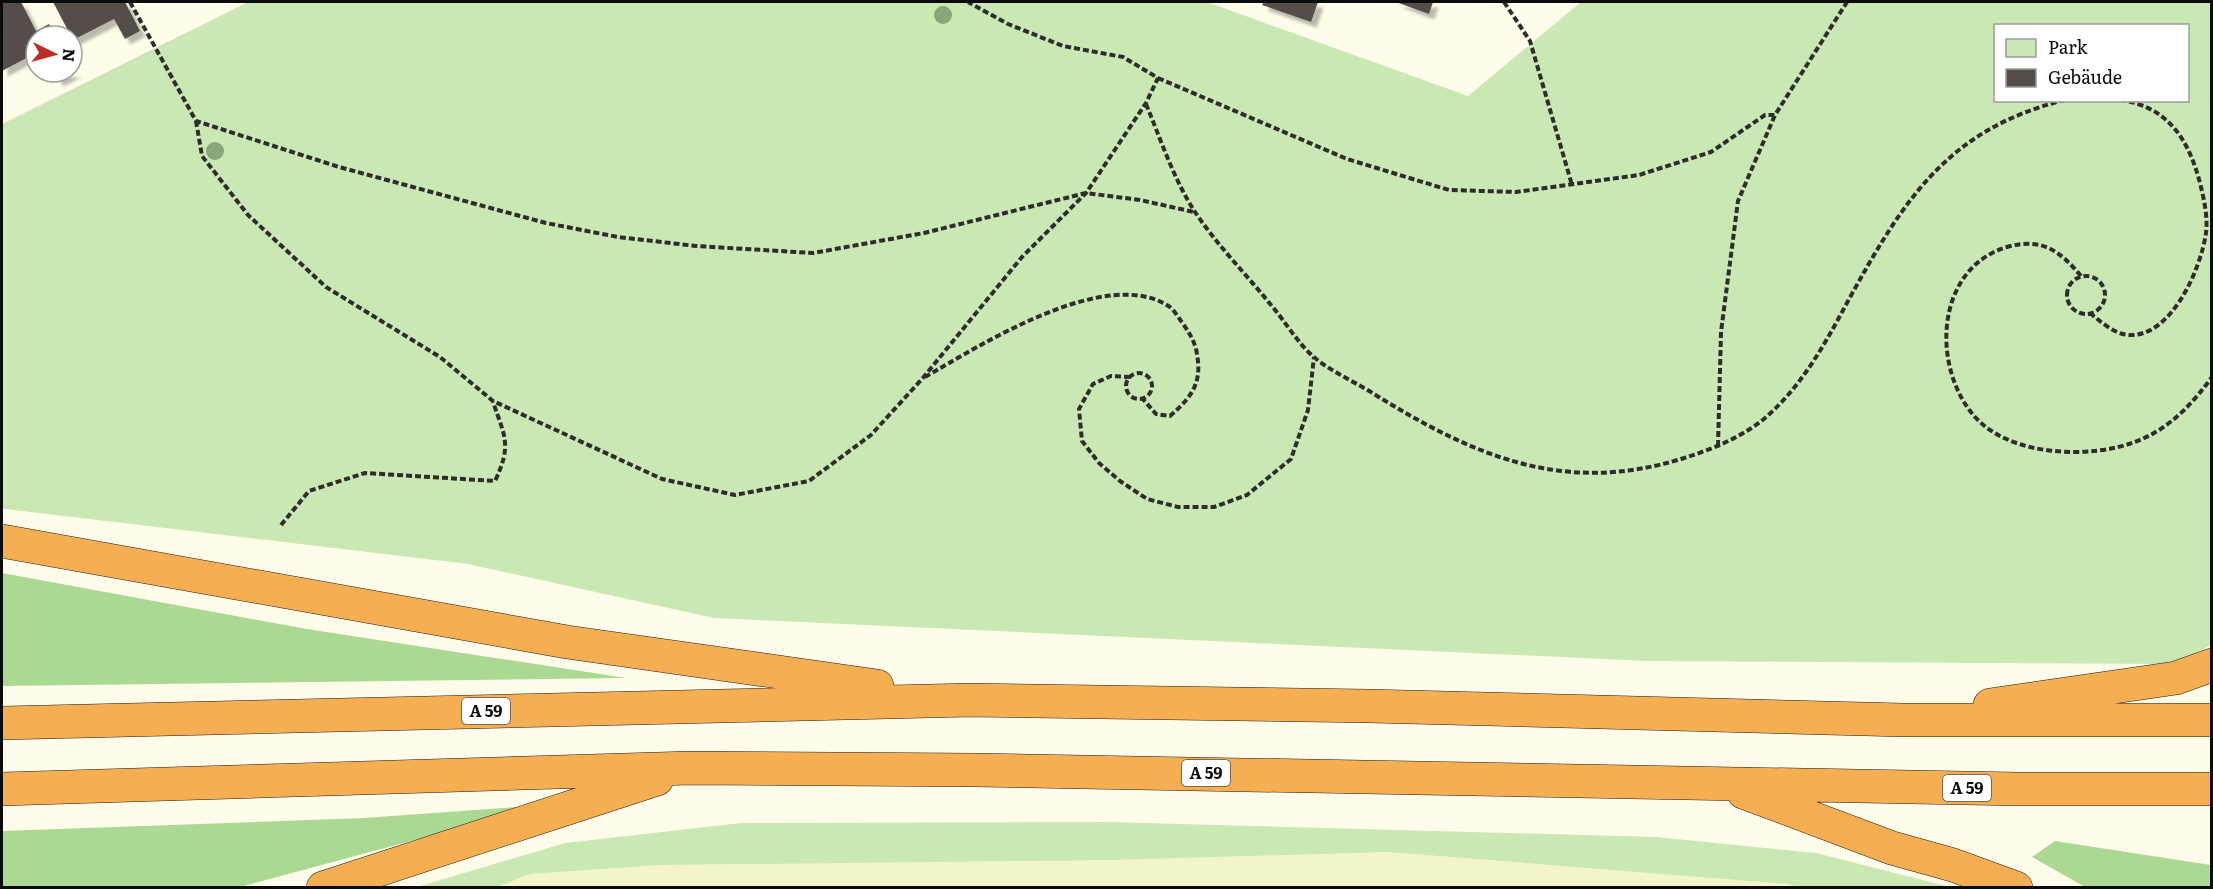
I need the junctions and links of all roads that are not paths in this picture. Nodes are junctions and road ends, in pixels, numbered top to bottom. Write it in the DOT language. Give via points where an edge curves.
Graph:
graph roads {
  1 [pos="2,541"];
  2 [pos="2211,665"];
  3 [pos="971,700"];
  4 [pos="1903,720"];
  5 [pos="2211,720"];
  6 [pos="2,723"];
  7 [pos="690,768"];
  8 [pos="1722,784"];
  9 [pos="2,789"];
  10 [pos="2211,789"];
  11 [pos="323,888"];
  12 [pos="2016,888"];
  1 -- 3 [label="highway" via="567,642"];
  2 -- 4 [label="highway" via="2176,678"];
  3 -- 4 [label="highway, A 59"];
  3 -- 6 [label="highway, A 59"];
  4 -- 5 [label="highway, A 59"];
  7 -- 8 [label="highway, A 59"];
  7 -- 9 [label="highway, A 59"];
  7 -- 11 [label="highway"];
  8 -- 10 [label="highway, A 59"];
  8 -- 12 [label="highway" via="1892,848"];
}
